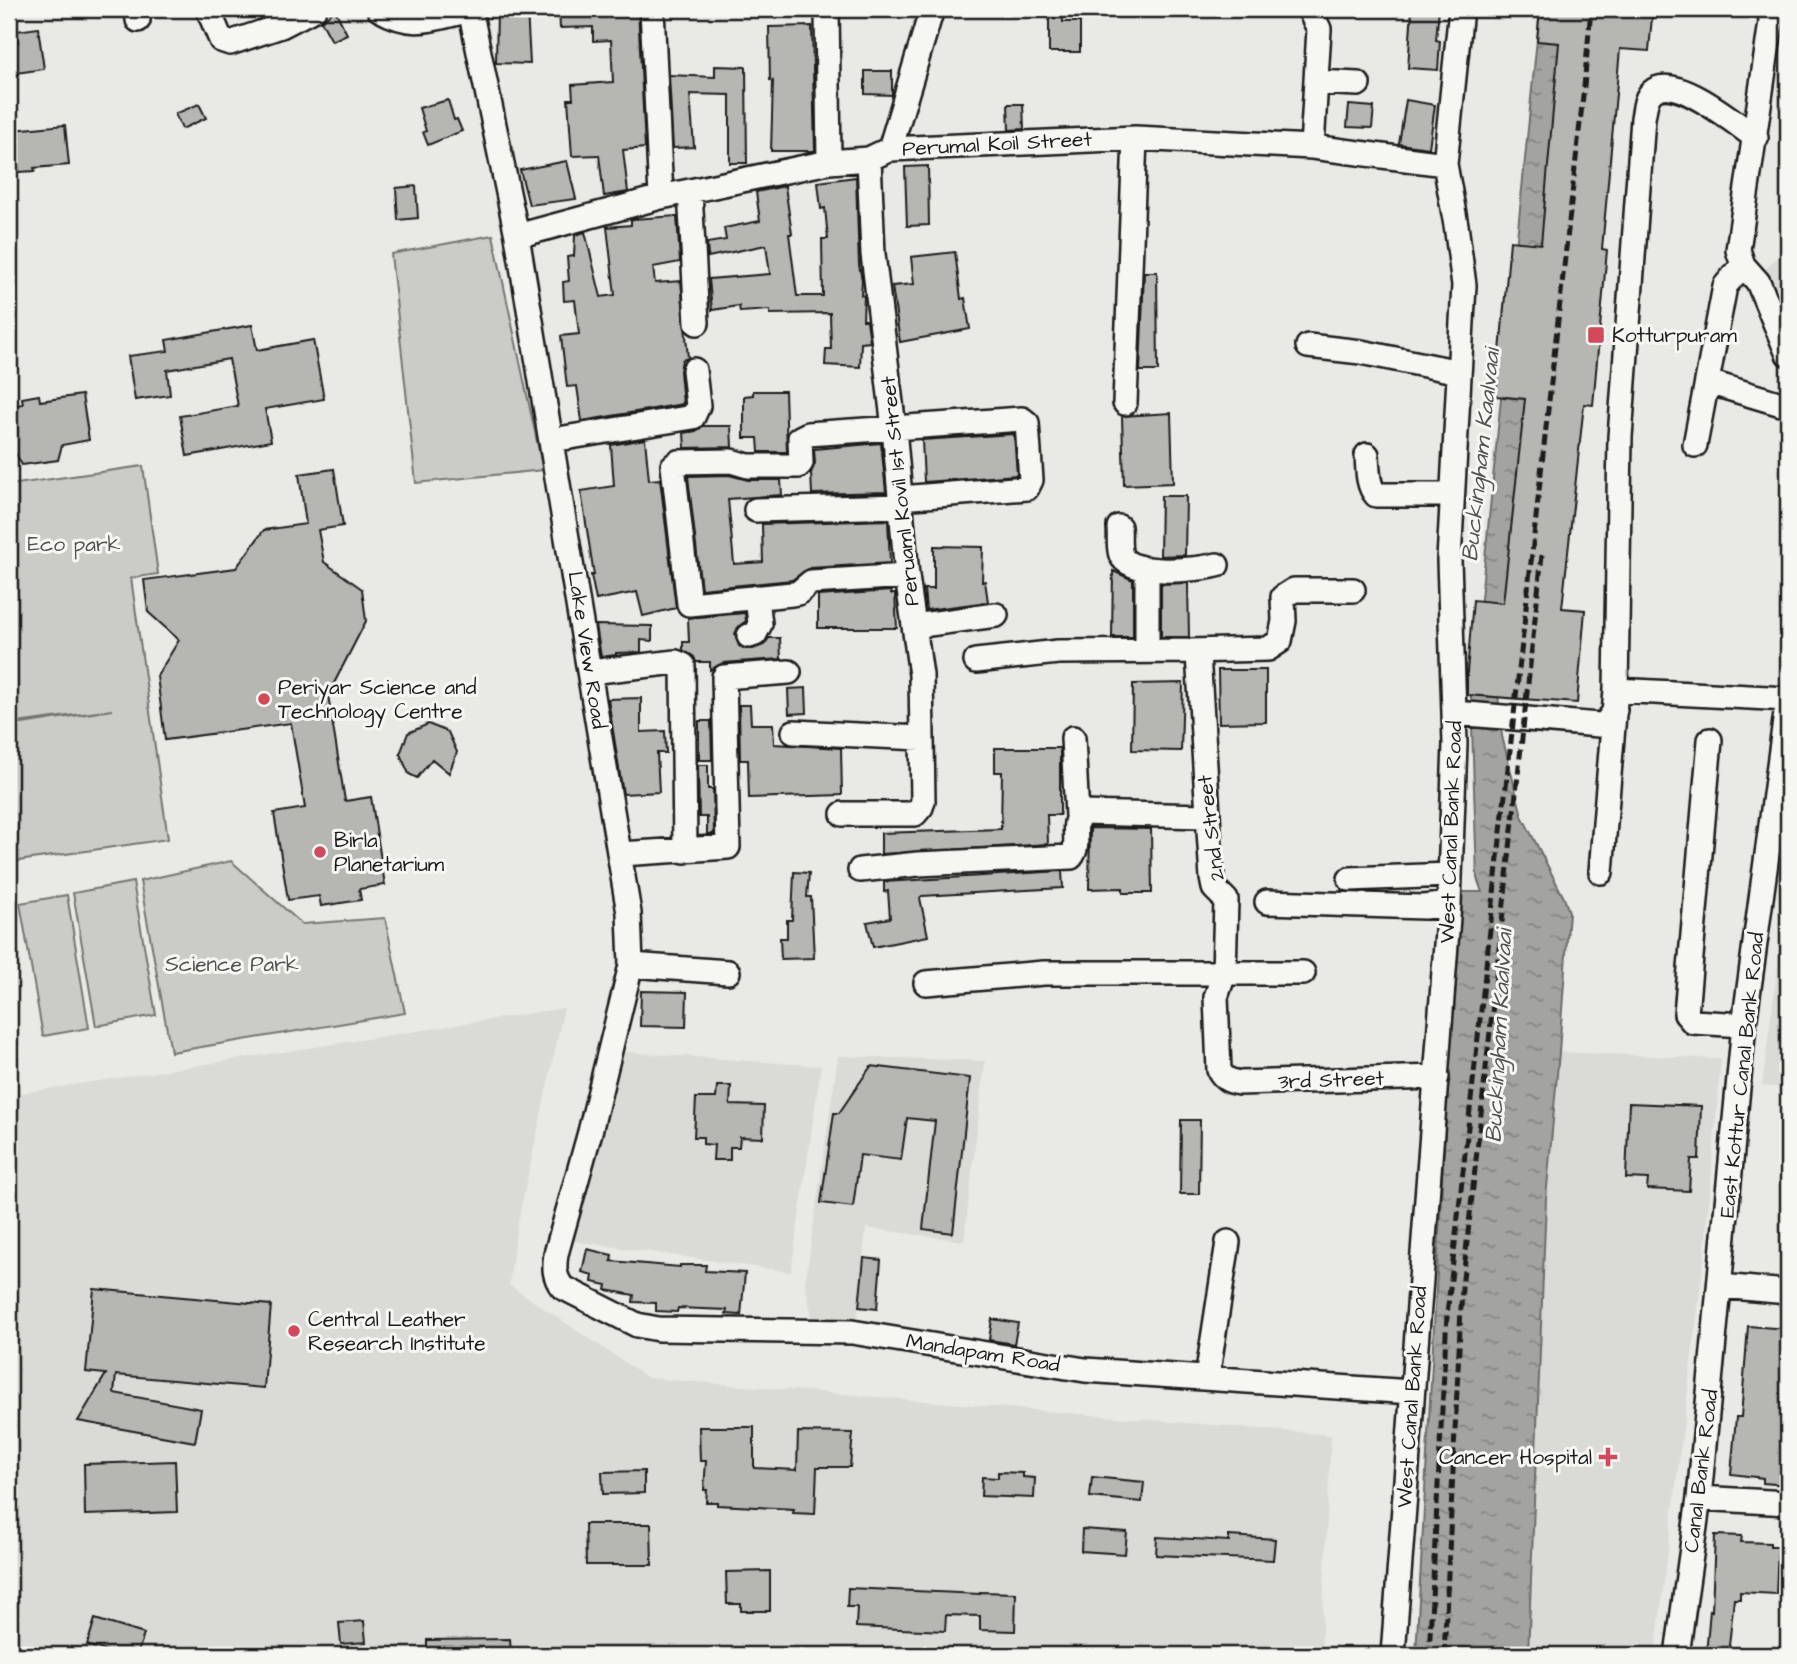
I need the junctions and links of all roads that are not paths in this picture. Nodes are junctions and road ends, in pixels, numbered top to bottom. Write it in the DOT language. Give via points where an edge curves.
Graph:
graph roads {
  1 [pos="208,9"];
  2 [pos="314,9"];
  3 [pos="379,9"];
  4 [pos="652,9"];
  5 [pos="827,9"];
  6 [pos="932,9"];
  7 [pos="1309,9"];
  8 [pos="1461,9"];
  9 [pos="1770,9"];
  10 [pos="470,10"];
  11 [pos="1316,82"];
  12 [pos="1358,84"];
  13 [pos="1135,138"];
  14 [pos="1756,138"];
  15 [pos="1312,147"];
  16 [pos="890,149"];
  17 [pos="869,159"];
  18 [pos="829,162"];
  19 [pos="1445,164"];
  20 [pos="690,191"];
  21 [pos="661,197"];
  22 [pos="517,236"];
  23 [pos="1743,265"];
  24 [pos="697,323"];
  25 [pos="1308,346"];
  26 [pos="1788,354"];
  27 [pos="694,370"];
  28 [pos="1459,372"];
  29 [pos="1708,382"];
  30 [pos="1125,403"];
  31 [pos="1788,406"];
  32 [pos="894,428"];
  33 [pos="552,440"];
  34 [pos="1695,445"];
  35 [pos="1367,455"];
  36 [pos="1452,495"];
  37 [pos="900,502"];
  38 [pos="756,510"];
  39 [pos="1119,527"];
  40 [pos="1217,565"];
  41 [pos="1147,570"];
  42 [pos="907,576"];
  43 [pos="1353,590"];
  44 [pos="757,597"];
  45 [pos="996,615"];
  46 [pos="914,626"];
  47 [pos="749,636"];
  48 [pos="1146,651"];
  49 [pos="1193,653"];
  50 [pos="976,661"];
  51 [pos="590,672"];
  52 [pos="789,672"];
  53 [pos="1788,699"];
  54 [pos="1616,700"];
  55 [pos="1461,714"];
  56 [pos="794,732"];
  57 [pos="921,738"];
  58 [pos="1073,738"];
  59 [pos="1710,740"];
  60 [pos="843,814"];
  61 [pos="1077,816"];
  62 [pos="1206,816"];
  63 [pos="685,851"];
  64 [pos="621,854"];
  65 [pos="860,870"];
  66 [pos="1601,872"];
  67 [pos="1450,875"];
  68 [pos="1350,879"];
  69 [pos="1267,901"];
  70 [pos="1449,904"];
  71 [pos="631,965"];
  72 [pos="728,972"];
  73 [pos="1303,973"];
  74 [pos="1224,974"];
  75 [pos="926,983"];
  76 [pos="1744,1025"];
  77 [pos="1437,1077"];
  78 [pos="1226,1080"];
  79 [pos="1228,1242"];
  80 [pos="1721,1286"];
  81 [pos="562,1287"];
  82 [pos="1788,1292"];
  83 [pos="1207,1378"];
  84 [pos="1412,1392"];
  85 [pos="1699,1497"];
  86 [pos="1788,1503"];
  87 [pos="1393,1655"];
  88 [pos="1677,1655"];
  1 -- 2 [label="street" via="221,40 230,43"];
  3 -- 10 [label="street" via="408,22"];
  4 -- 21 [label="street"];
  5 -- 18 [label="street"];
  6 -- 16 [label="street"];
  7 -- 11 [label="street" via="1319,29"];
  8 -- 19 [label="street, West Canal Bank Road"];
  9 -- 14 [label="street"];
  10 -- 22 [label="street, Lake View Road"];
  11 -- 12 [label="street"];
  11 -- 15 [label="street"];
  13 -- 15 [label="street, Perumal Koil Street"];
  13 -- 16 [label="street, Perumal Koil Street"];
  13 -- 30 [label="street"];
  14 -- 23 [label="street" via="1739,242"];
  14 -- 54 [label="street" via="1677,89 1664,86 1647,98 1620,437"];
  15 -- 19 [label="street, Perumal Koil Street"];
  16 -- 17 [label="street, Perumal Koil Street"];
  17 -- 18 [label="street, Perumal Koil Street"];
  17 -- 32 [label="street, Peruaml Kovil 1st Street" via="873,254"];
  18 -- 20 [label="street, Perumal Koil Street"];
  19 -- 28 [label="street, West Canal Bank Road" via="1464,285"];
  20 -- 21 [label="street, Perumal Koil Street"];
  20 -- 24 [label="street"];
  21 -- 22 [label="street, Perumal Koil Street"];
  22 -- 33 [label="street, Lake View Road"];
  23 -- 26 [label="street" via="1758,282"];
  23 -- 29 [label="street" via="1725,286"];
  25 -- 28 [label="street"];
  27 -- 33 [label="street" via="698,407 693,417"];
  28 -- 36 [label="street, West Canal Bank Road"];
  29 -- 31 [label="street"];
  29 -- 34 [label="street"];
  32 -- 37 [label="street, Peruaml Kovil 1st Street"];
  32 -- 37 [label="street" via="1022,419 1028,429 1031,480 1027,488"];
  32 -- 44 [label="street" via="803,435 798,466 674,463 688,603"];
  33 -- 51 [label="street, Lake View Road"];
  35 -- 36 [label="street" via="1371,490 1376,495"];
  36 -- 55 [label="street, West Canal Bank Road" via="1449,560"];
  37 -- 38 [label="street"];
  37 -- 42 [label="street, Peruaml Kovil 1st Street"];
  39 -- 41 [label="street" via="1121,555 1130,565"];
  40 -- 41 [label="street"];
  41 -- 48 [label="street"];
  42 -- 44 [label="street" via="811,582 798,593"];
  42 -- 46 [label="street, Peruaml Kovil 1st Street"];
  43 -- 49 [label="street" via="1287,593 1280,641 1268,649"];
  44 -- 47 [label="street" via="759,630"];
  45 -- 46 [label="street"];
  46 -- 57 [label="street, Peruaml Kovil 1st Street" via="922,675"];
  48 -- 49 [label="street"];
  48 -- 50 [label="street" via="1058,652"];
  49 -- 62 [label="street, 2nd Street"];
  51 -- 63 [label="street" via="676,662 683,665"];
  51 -- 64 [label="street, Lake View Road"];
  52 -- 63 [label="street" via="724,677 729,844 725,849"];
  53 -- 54 [label="street"];
  53 -- 76 [label="street, East Kottur Canal Bank Road"];
  54 -- 55 [label="street" via="1606,723 1592,725"];
  54 -- 66 [label="street"];
  55 -- 67 [label="street, West Canal Bank Road"];
  56 -- 57 [label="street"];
  57 -- 60 [label="street, Peruaml Kovil 1st Street" via="923,801 919,811 907,815"];
  58 -- 61 [label="street"];
  59 -- 76 [label="street" via="1686,1014 1700,1024"];
  61 -- 62 [label="street"];
  61 -- 65 [label="street" via="1076,849 1070,857"];
  62 -- 74 [label="street, 2nd Street" via="1214,888 1226,900"];
  63 -- 64 [label="street"];
  64 -- 71 [label="street, Lake View Road"];
  67 -- 68 [label="street"];
  67 -- 70 [label="street, West Canal Bank Road"];
  69 -- 70 [label="street"];
  70 -- 77 [label="street, West Canal Bank Road"];
  71 -- 72 [label="street"];
  71 -- 81 [label="street, Lake View Road" via="556,1254 554,1269"];
  73 -- 74 [label="street"];
  74 -- 75 [label="street" via="1044,973"];
  74 -- 78 [label="street, 2nd Street" via="1216,997 1219,1070"];
  76 -- 80 [label="street, East Kottur Canal Bank Road"];
  77 -- 78 [label="street, 3rd Street"];
  77 -- 84 [label="street, West Canal Bank Road"];
  79 -- 83 [label="street"];
  80 -- 82 [label="street"];
  80 -- 85 [label="street, Canal Bank Road"];
  81 -- 83 [label="street, Mandapam Road" via="646,1327 852,1332 1085,1370"];
  83 -- 84 [label="street, Mandapam Road"];
  84 -- 87 [label="street, West Canal Bank Road"];
  85 -- 86 [label="street"];
  85 -- 88 [label="street, Canal Bank Road"];
}
